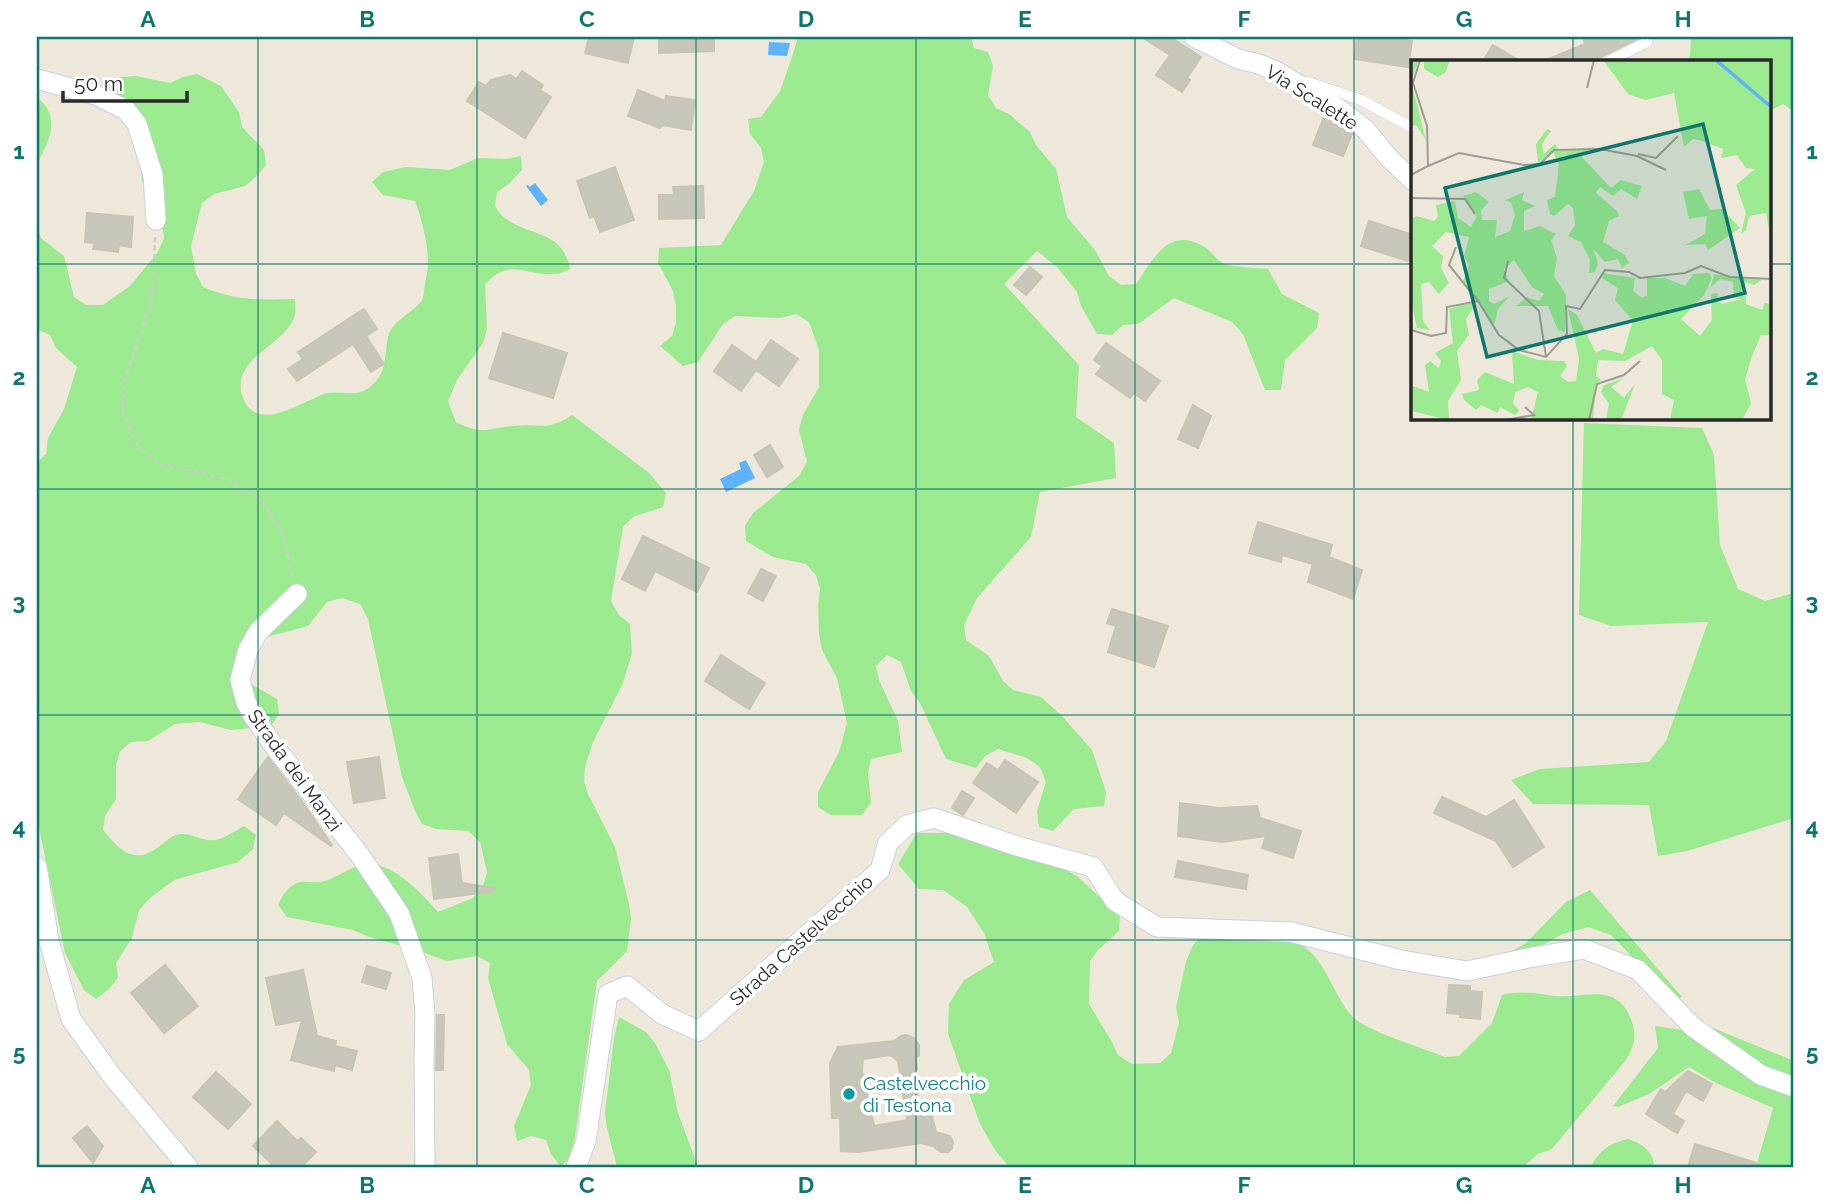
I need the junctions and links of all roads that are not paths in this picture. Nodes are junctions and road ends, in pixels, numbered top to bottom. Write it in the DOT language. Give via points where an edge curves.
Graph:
graph roads {
  1 [pos="1194,37"];
  2 [pos="1647,42"];
  3 [pos="1611,60"];
  4 [pos="1278,72"];
  5 [pos="37,79"];
  6 [pos="1411,127"];
  7 [pos="1411,179"];
  8 [pos="156,220"];
  9 [pos="297,594"];
  10 [pos="37,867"];
  11 [pos="1794,1087"];
  12 [pos="188,1167"];
  13 [pos="425,1167"];
  14 [pos="576,1167"];
  1 -- 4 [label="street, Via Scalette"];
  2 -- 3 [label="lane"];
  4 -- 6 [label="lane" via="1361,100"];
  4 -- 7 [label="street, Via Scalette" via="1365,129"];
  5 -- 8 [label="street" via="96,95 126,110 137,124 153,175"];
  9 -- 13 [label="street, Strada dei Manzi" via="258,632 240,680 252,715 400,913 422,978"];
  10 -- 12 [label="street" via="49,941 71,1018"];
  11 -- 14 [label="street, Strada Castelvecchio" via="1761,1075 1693,1027 1638,970 1584,949 1467,971 1401,960 1292,932 1157,927 1115,901 1093,867 934,818 906,825 888,843 880,870 699,1031 662,1014 627,986 608,994 586,1141"];
}
